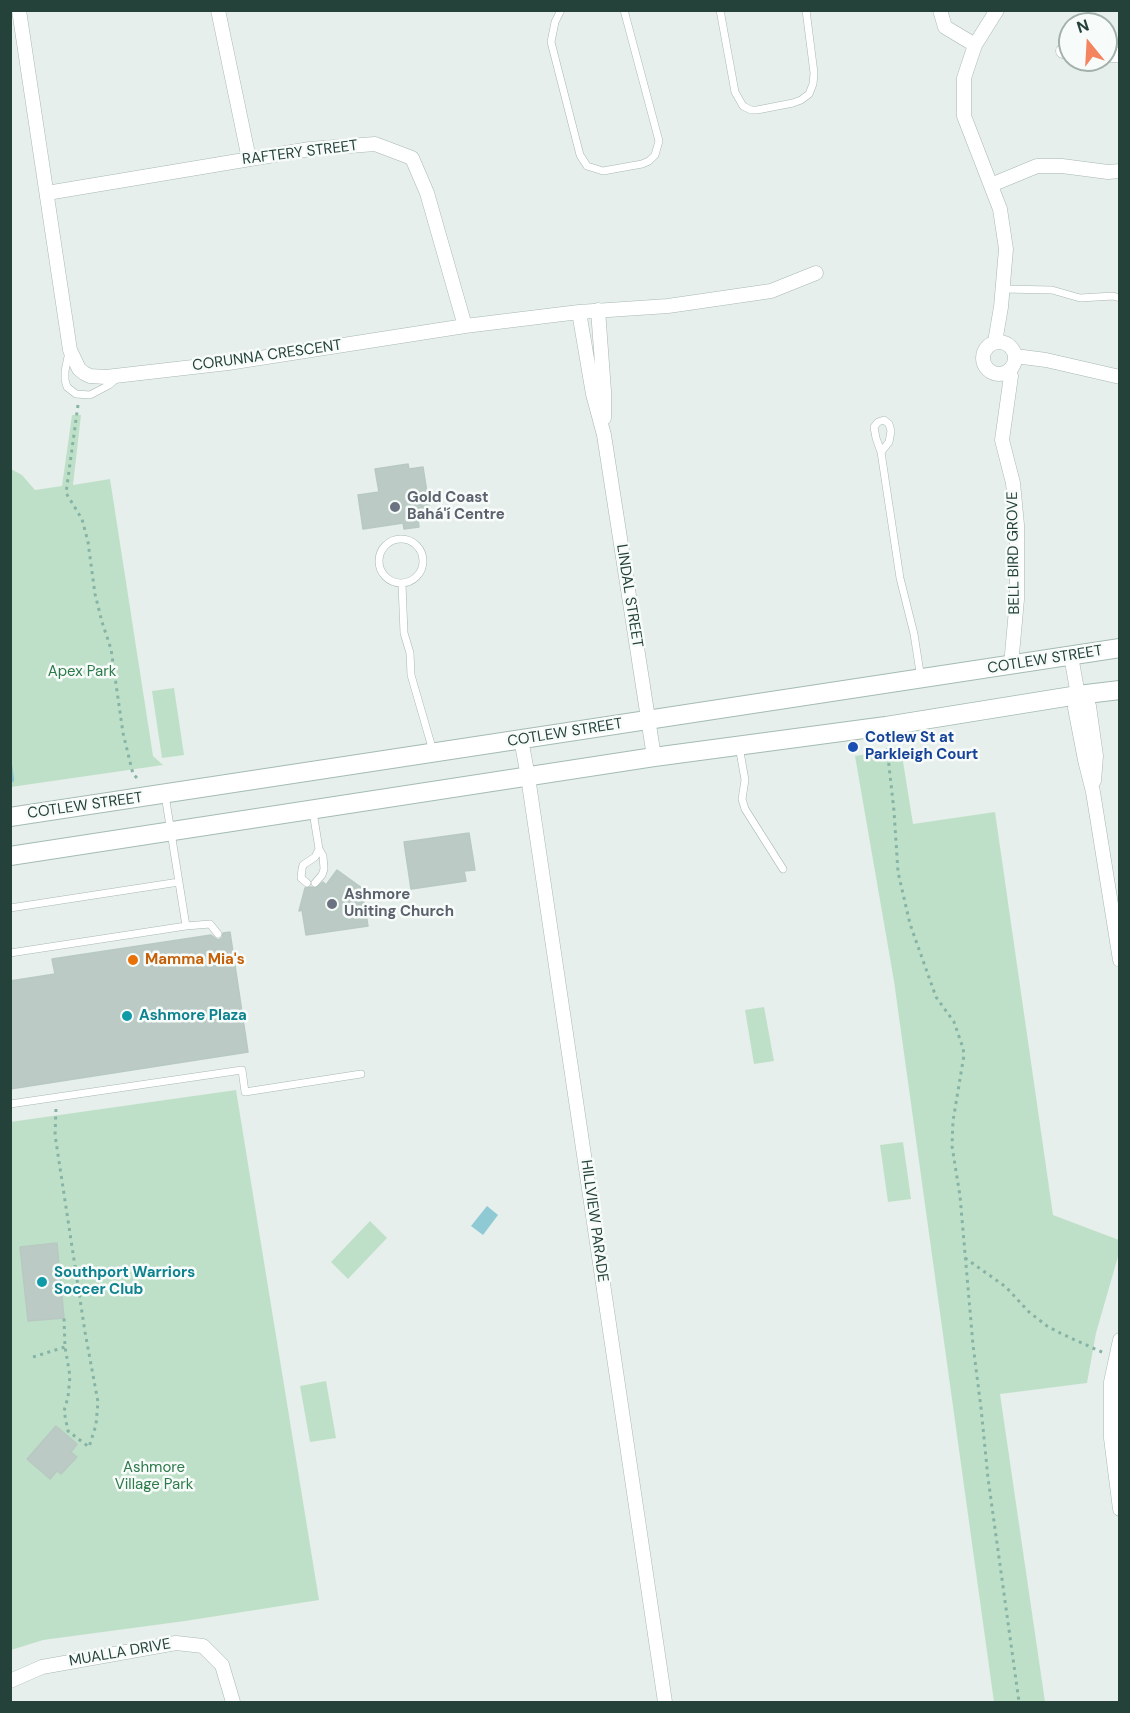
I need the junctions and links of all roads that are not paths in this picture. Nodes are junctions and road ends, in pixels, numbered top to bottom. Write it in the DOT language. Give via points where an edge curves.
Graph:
graph roads {
  1 [pos="19,10"];
  2 [pos="218,10"];
  3 [pos="561,10"];
  4 [pos="624,10"];
  5 [pos="720,10"];
  6 [pos="806,10"];
  7 [pos="940,10"];
  8 [pos="997,10"];
  9 [pos="975,45"];
  10 [pos="249,159"];
  11 [pos="1119,171"];
  12 [pos="991,185"];
  13 [pos="47,193"];
  14 [pos="816,273"];
  15 [pos="1003,289"];
  16 [pos="1119,298"];
  17 [pos="598,310"];
  18 [pos="579,312"];
  19 [pos="465,326"];
  20 [pos="995,342"];
  21 [pos="70,350"];
  22 [pos="1015,356"];
  23 [pos="1008,371"];
  24 [pos="120,375"];
  25 [pos="1119,377"];
  26 [pos="604,435"];
  27 [pos="881,452"];
  28 [pos="402,584"];
  29 [pos="1119,648"];
  30 [pos="1071,656"];
  31 [pos="1011,665"];
  32 [pos="921,679"];
  33 [pos="1119,690"];
  34 [pos="1078,695"];
  35 [pos="648,720"];
  36 [pos="521,739"];
  37 [pos="739,746"];
  38 [pos="433,753"];
  39 [pos="654,758"];
  40 [pos="528,777"];
  41 [pos="165,795"];
  42 [pos="313,810"];
  43 [pos="10,817"];
  44 [pos="171,831"];
  45 [pos="319,849"];
  46 [pos="10,856"];
  47 [pos="783,869"];
  48 [pos="179,882"];
  49 [pos="307,883"];
  50 [pos="315,883"];
  51 [pos="10,908"];
  52 [pos="186,926"];
  53 [pos="218,933"];
  54 [pos="10,953"];
  55 [pos="1119,960"];
  56 [pos="362,1074"];
  57 [pos="10,1104"];
  58 [pos="1119,1340"];
  59 [pos="1119,1509"];
  60 [pos="10,1681"];
  61 [pos="233,1702"];
  62 [pos="665,1702"];
  1 -- 13 [label="street, CORUNNA CRESCENT"];
  2 -- 10 [label="street"];
  3 -- 4 [label="lane" via="551,42 580,155 587,166 603,171 650,161 659,141"];
  5 -- 6 [label="lane" via="735,92 743,106 757,110 801,100 813,84"];
  7 -- 9 [label="street" via="945,27"];
  8 -- 9 [label="street"];
  9 -- 12 [label="street" via="964,78 964,116"];
  10 -- 13 [label="street, RAFTERY STREET"];
  10 -- 19 [label="street, RAFTERY STREET" via="375,144 412,158 427,193"];
  11 -- 12 [label="street" via="1037,166"];
  12 -- 15 [label="street" via="1000,209 1006,249"];
  13 -- 21 [label="street, CORUNNA CRESCENT"];
  14 -- 17 [label="street, CORUNNA CRESCENT" via="771,291 668,306"];
  15 -- 16 [label="lane" via="1052,290 1080,298"];
  15 -- 20 [label="street"];
  17 -- 18 [label="street, CORUNNA CRESCENT"];
  17 -- 26 [label="street, LINDAL STREET"];
  18 -- 19 [label="street, CORUNNA CRESCENT"];
  18 -- 26 [label="street, LINDAL STREET"];
  19 -- 24 [label="street, CORUNNA CRESCENT" via="228,363"];
  20 -- 22 [label="street" via="1007,344"];
  20 -- 23 [label="street" via="986,348 984,363 997,374"];
  21 -- 24 [label="street, CORUNNA CRESCENT" via="84,373 98,378"];
  21 -- 24 [label="lane" via="65,380 76,394 98,391"];
  22 -- 23 [label="street"];
  22 -- 25 [label="street"];
  23 -- 31 [label="street, BELL BIRD GROVE" via="1011,376 1002,440 1013,483 1017,525 1017,599"];
  26 -- 35 [label="street, LINDAL STREET"];
  27 -- 32 [label="lane" via="900,578"];
  28 -- 28 [label="lane" via="388,580 379,562 386,545 401,538 416,544 424,561 416,579"];
  28 -- 38 [label="lane" via="411,675"];
  29 -- 30 [label="main road, COTLEW STREET"];
  30 -- 31 [label="main road, COTLEW STREET"];
  30 -- 34 [label="street"];
  31 -- 32 [label="main road, COTLEW STREET"];
  32 -- 35 [label="main road, COTLEW STREET"];
  33 -- 34 [label="main road"];
  34 -- 37 [label="main road"];
  34 -- 55 [label="street" via="1089,706 1096,756 1094,792"];
  35 -- 36 [label="main road, COTLEW STREET"];
  35 -- 39 [label="street, LINDAL STREET"];
  36 -- 38 [label="main road, COTLEW STREET"];
  36 -- 40 [label="street, HILLVIEW PARADE"];
  37 -- 39 [label="main road"];
  37 -- 47 [label="lane" via="745,809"];
  38 -- 41 [label="main road, COTLEW STREET"];
  39 -- 40 [label="main road"];
  40 -- 42 [label="main road"];
  40 -- 62 [label="street, HILLVIEW PARADE"];
  41 -- 43 [label="main road, COTLEW STREET"];
  41 -- 44 [label="lane"];
  42 -- 44 [label="main road"];
  42 -- 45 [label="lane"];
  44 -- 46 [label="main road"];
  44 -- 48 [label="lane"];
  45 -- 49 [label="lane" via="303,866 302,878"];
  45 -- 50 [label="lane" via="324,870"];
  48 -- 51 [label="lane"];
  48 -- 52 [label="lane"];
  52 -- 53 [label="lane" via="210,924"];
  52 -- 54 [label="lane"];
  56 -- 57 [label="lane" via="245,1092 242,1070"];
  58 -- 59 [label="street" via="1111,1382 1110,1438"];
  60 -- 61 [label="street, MUALLA DRIVE" via="42,1667 176,1643 202,1646 222,1665"];
}
